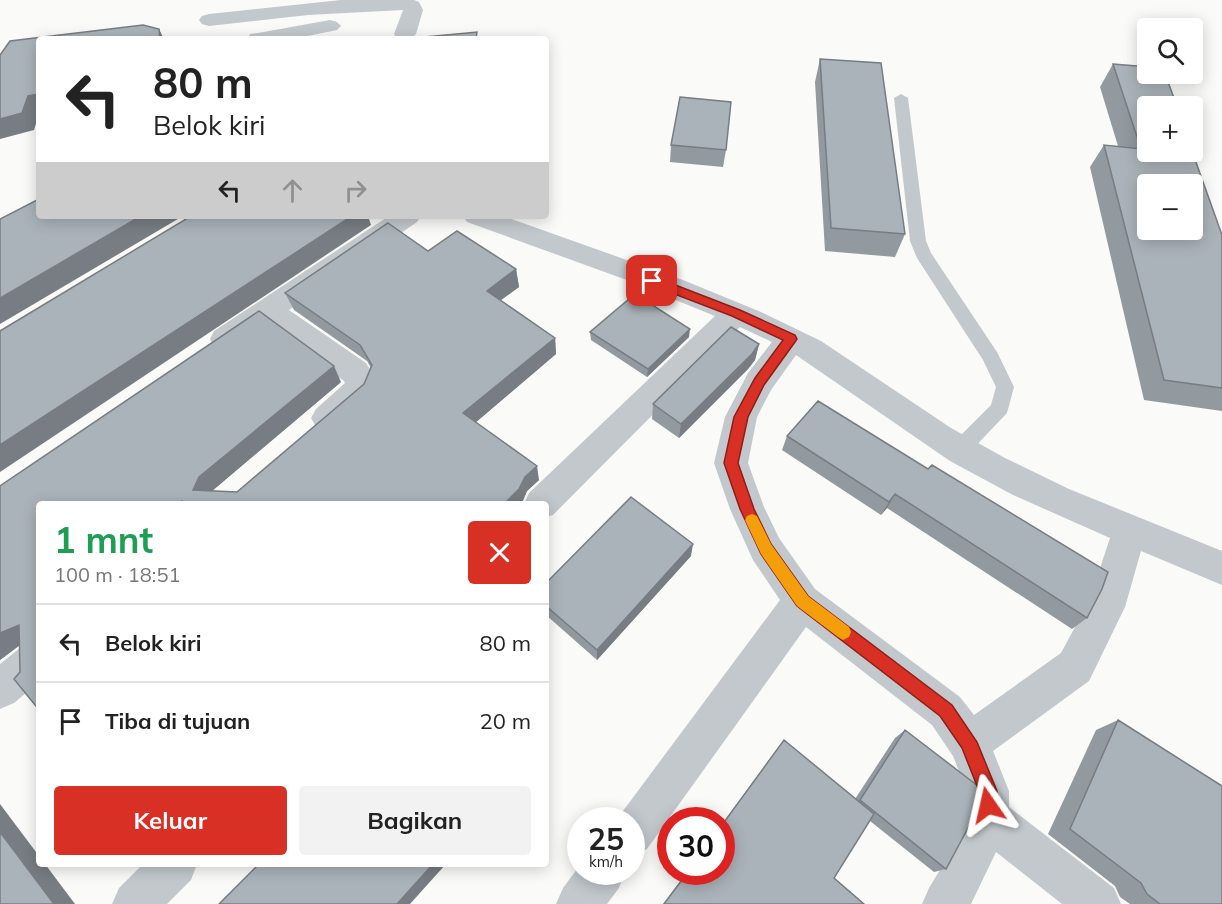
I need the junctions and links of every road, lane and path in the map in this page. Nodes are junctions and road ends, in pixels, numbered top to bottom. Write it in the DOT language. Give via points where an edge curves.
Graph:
graph roads {
  1 [pos="209,20"];
  2 [pos="396,31"];
  3 [pos="274,36"];
  4 [pos="901,98"];
  5 [pos="404,219"];
  6 [pos="484,219"];
  7 [pos="268,310"];
  8 [pos="736,313"];
  9 [pos="791,339"];
  10 [pos="199,357"];
  11 [pos="306,435"];
  12 [pos="959,450"];
  13 [pos="544,501"];
  14 [pos="1130,529"];
  15 [pos="1222,568"];
  16 [pos="802,601"];
  17 [pos="36,659"];
  18 [pos="0,689"];
  19 [pos="969,742"];
  20 [pos="645,816"];
  21 [pos="988,818"];
  22 [pos="172,867"];
  23 [pos="593,885"];
  24 [pos="135,904"];
  25 [pos="579,904"];
  26 [pos="945,904"];
  27 [pos="1098,904"];
  1 -- 2 [label="street" via="367,4 412,6"];
  2 -- 3 [label="street" via="335,25"];
  4 -- 12 [label="lane" via="918,241 931,269 990,357 1005,387 1000,408"];
  5 -- 7 [label="street"];
  6 -- 8 [label="street"];
  7 -- 10 [label="street"];
  7 -- 11 [label="street" via="355,372 361,381 359,389"];
  8 -- 9 [label="street"];
  8 -- 13 [label="street"];
  9 -- 12 [label="street" via="853,376"];
  9 -- 16 [label="street" via="759,382 741,417 731,463 766,549"];
  12 -- 14 [label="street" via="1017,482"];
  14 -- 15 [label="street"];
  14 -- 19 [label="street" via="1106,607 1075,667"];
  16 -- 19 [label="street" via="946,711"];
  16 -- 20 [label="street"];
  17 -- 18 [label="street"];
  19 -- 21 [label="street" via="988,791"];
  21 -- 26 [label="street" via="965,871"];
  21 -- 27 [label="street"];
  22 -- 24 [label="street"];
  23 -- 25 [label="street"];
}
